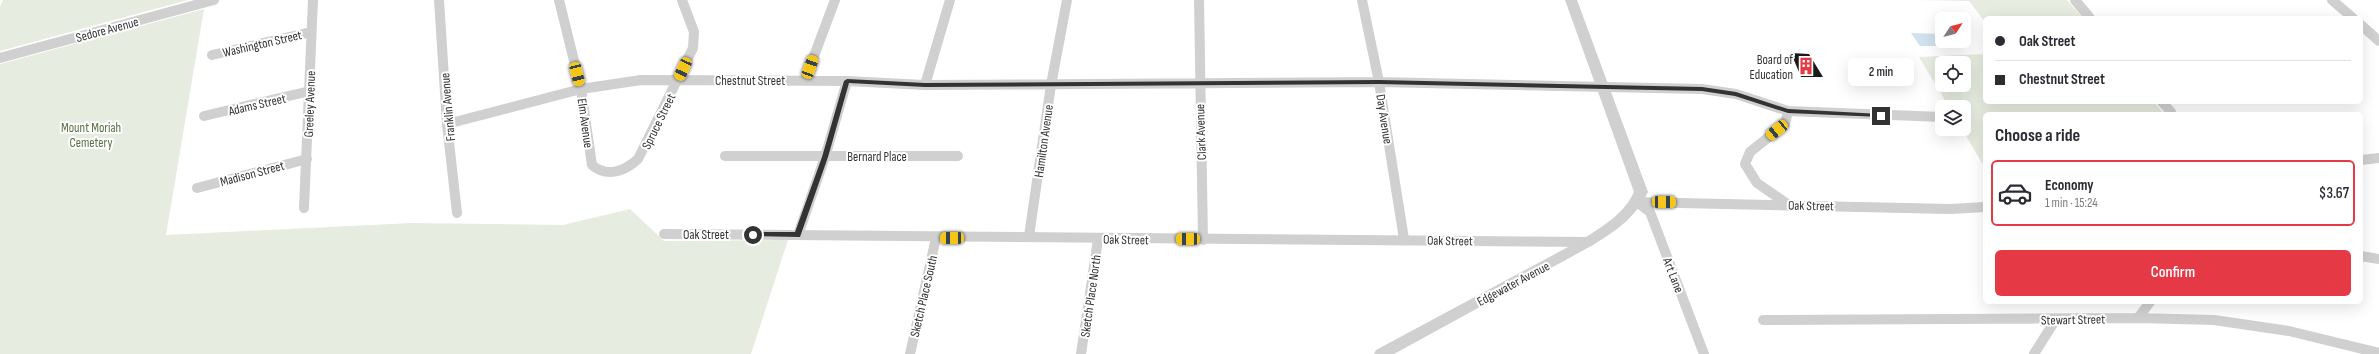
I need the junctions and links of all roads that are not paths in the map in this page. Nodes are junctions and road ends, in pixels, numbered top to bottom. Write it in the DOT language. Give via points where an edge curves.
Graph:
graph roads {
  1 [pos="214,0"];
  2 [pos="312,0"];
  3 [pos="439,0"];
  4 [pos="559,0"];
  5 [pos="682,0"];
  6 [pos="835,0"];
  7 [pos="950,0"];
  8 [pos="1067,0"];
  9 [pos="1199,0"];
  10 [pos="1362,0"];
  11 [pos="1571,0"];
  12 [pos="2075,0"];
  13 [pos="2332,0"];
  14 [pos="2088,16"];
  15 [pos="2351,16"];
  16 [pos="2363,27"];
  17 [pos="311,32"];
  18 [pos="2379,41"];
  19 [pos="212,55"];
  20 [pos="0,58"];
  21 [pos="678,80"];
  22 [pos="805,80"];
  23 [pos="847,81"];
  24 [pos="1379,82"];
  25 [pos="925,85"];
  26 [pos="1051,85"];
  27 [pos="1198,85"];
  28 [pos="1604,88"];
  29 [pos="581,89"];
  30 [pos="310,91"];
  31 [pos="2164,104"];
  32 [pos="1788,111"];
  33 [pos="2171,112"];
  34 [pos="204,116"];
  35 [pos="1935,117"];
  36 [pos="447,124"];
  37 [pos="725,156"];
  38 [pos="958,156"];
  39 [pos="825,157"];
  40 [pos="2379,158"];
  41 [pos="307,159"];
  42 [pos="2363,160"];
  43 [pos="602,172"];
  44 [pos="197,188"];
  45 [pos="1637,202"];
  46 [pos="1789,205"];
  47 [pos="1983,207"];
  48 [pos="304,208"];
  49 [pos="457,213"];
  50 [pos="664,234"];
  51 [pos="798,235"];
  52 [pos="1029,236"];
  53 [pos="936,238"];
  54 [pos="1098,238"];
  55 [pos="1404,239"];
  56 [pos="1203,240"];
  57 [pos="1588,242"];
  58 [pos="2363,256"];
  59 [pos="2379,259"];
  60 [pos="2148,304"];
  61 [pos="2138,318"];
  62 [pos="2056,319"];
  63 [pos="1763,320"];
  64 [pos="2379,353"];
  65 [pos="910,354"];
  66 [pos="1081,354"];
  67 [pos="1381,354"];
  68 [pos="1704,354"];
  69 [pos="2034,354"];
  1 -- 20 [label="street, Sedore Avenue"];
  2 -- 17 [label="street, Greeley Avenue"];
  3 -- 36 [label="street, Franklin Avenue"];
  4 -- 29 [label="street, Elm Avenue"];
  5 -- 21 [label="street, Spruce Street" via="695,40"];
  6 -- 22 [label="street"];
  7 -- 25 [label="street"];
  8 -- 26 [label="street, Hamilton Avenue"];
  9 -- 27 [label="street, Clark Avenue"];
  10 -- 24 [label="street, Day Avenue"];
  11 -- 28 [label="street"];
  12 -- 14 [label="street"];
  13 -- 15 [label="street"];
  16 -- 18 [label="street"];
  17 -- 19 [label="street, Washington Street"];
  17 -- 30 [label="street, Greeley Avenue"];
  21 -- 22 [label="street, Chestnut Street"];
  21 -- 29 [label="street, Chestnut Street" via="641,80"];
  21 -- 43 [label="street, Spruce Street" via="638,159 627,168"];
  22 -- 23 [label="street, Chestnut Street"];
  23 -- 25 [label="street, Chestnut Street"];
  23 -- 39 [label="street"];
  24 -- 27 [label="street, Chestnut Street"];
  24 -- 28 [label="street, Chestnut Street"];
  24 -- 55 [label="street, Day Avenue"];
  25 -- 26 [label="street, Chestnut Street"];
  26 -- 27 [label="street, Chestnut Street"];
  26 -- 52 [label="street, Hamilton Avenue"];
  27 -- 56 [label="street, Clark Avenue"];
  28 -- 32 [label="street, Chestnut Street" via="1720,91"];
  28 -- 45 [label="street" via="1641,192"];
  29 -- 36 [label="street, Chestnut Street"];
  29 -- 43 [label="street, Elm Avenue" via="592,165"];
  30 -- 34 [label="street, Adams Street"];
  30 -- 41 [label="street, Greeley Avenue"];
  31 -- 33 [label="street"];
  32 -- 35 [label="street, Chestnut Street"];
  32 -- 46 [label="street" via="1785,124 1750,152 1745,164 1751,179"];
  36 -- 49 [label="street, Franklin Avenue"];
  37 -- 39 [label="street, Bernard Place"];
  38 -- 39 [label="street, Bernard Place"];
  39 -- 51 [label="street"];
  40 -- 42 [label="street"];
  41 -- 44 [label="street, Madison Street"];
  41 -- 48 [label="street, Greeley Avenue"];
  45 -- 46 [label="street, Oak Street"];
  45 -- 57 [label="street, Edgewater Avenue" via="1615,226"];
  45 -- 68 [label="street, Art Lane" via="1650,212"];
  46 -- 47 [label="street, Oak Street" via="1951,209"];
  50 -- 51 [label="street, Oak Street"];
  51 -- 53 [label="street, Oak Street"];
  52 -- 53 [label="street, Oak Street"];
  52 -- 54 [label="street, Oak Street"];
  53 -- 65 [label="street, Sketch Place South"];
  54 -- 56 [label="street, Oak Street"];
  54 -- 66 [label="street, Sketch Place North"];
  55 -- 56 [label="street, Oak Street"];
  55 -- 57 [label="street, Oak Street"];
  57 -- 67 [label="street, Edgewater Avenue"];
  58 -- 59 [label="street"];
  60 -- 61 [label="street"];
  61 -- 62 [label="street, Stewart Street"];
  61 -- 64 [label="street, Stewart Street" via="2214,320 2250,325 2322,338"];
  62 -- 63 [label="street, Stewart Street"];
  62 -- 69 [label="street"];
}
